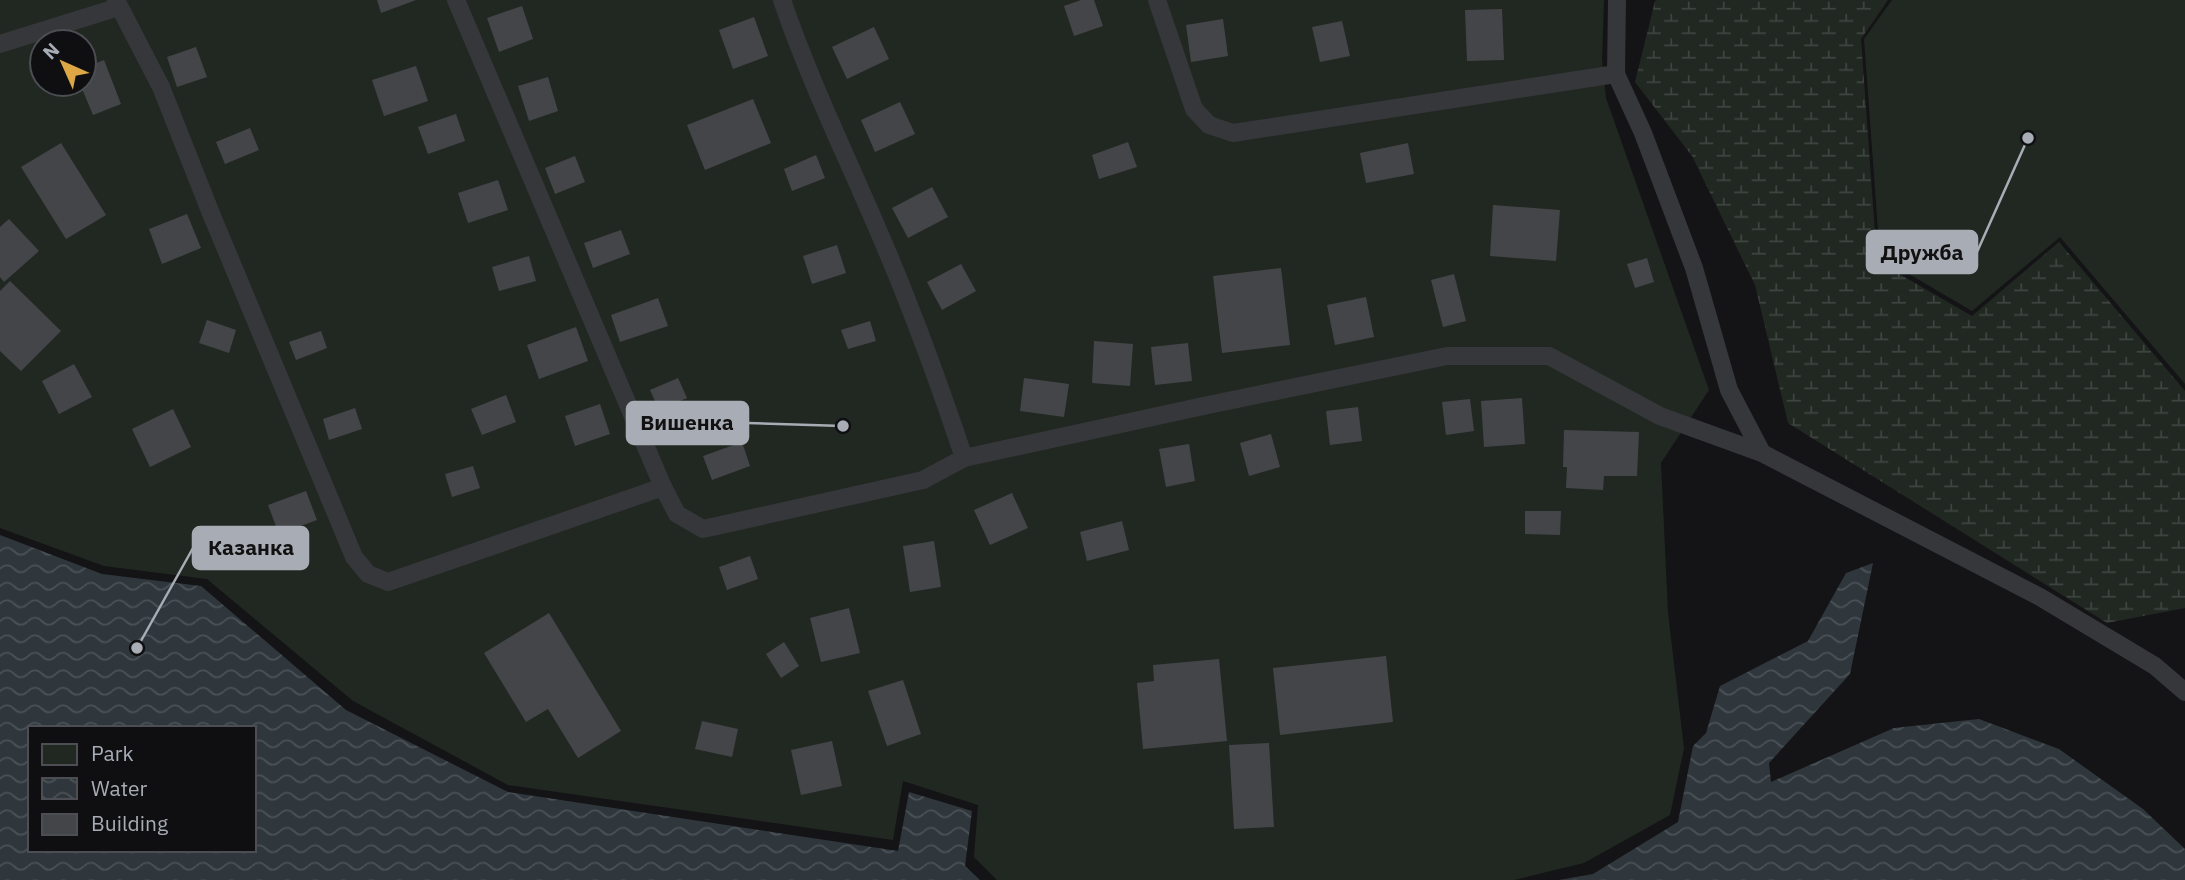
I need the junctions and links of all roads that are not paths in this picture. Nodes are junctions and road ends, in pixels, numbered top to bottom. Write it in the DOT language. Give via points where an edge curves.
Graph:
graph roads {
  1 [pos="456,0"];
  2 [pos="782,0"];
  3 [pos="1157,0"];
  4 [pos="1616,0"];
  5 [pos="118,4"];
  6 [pos="0,44"];
  7 [pos="1616,74"];
  8 [pos="1762,453"];
  9 [pos="964,458"];
  10 [pos="663,487"];
  11 [pos="2185,692"];
  1 -- 10 [label="lane"];
  2 -- 9 [label="lane" via="804,63 929,352"];
  3 -- 7 [label="lane" via="1195,109 1209,125 1233,133"];
  4 -- 7 [label="lane"];
  5 -- 6 [label="lane"];
  5 -- 10 [label="lane" via="161,87 354,557 368,573 387,582"];
  7 -- 8 [label="lane" via="1694,268 1729,390"];
  8 -- 9 [label="lane" via="1660,416 1549,356 1447,356"];
  8 -- 11 [label="lane" via="2039,597 2155,666"];
  9 -- 10 [label="lane" via="923,480 703,529 677,514"];
}
